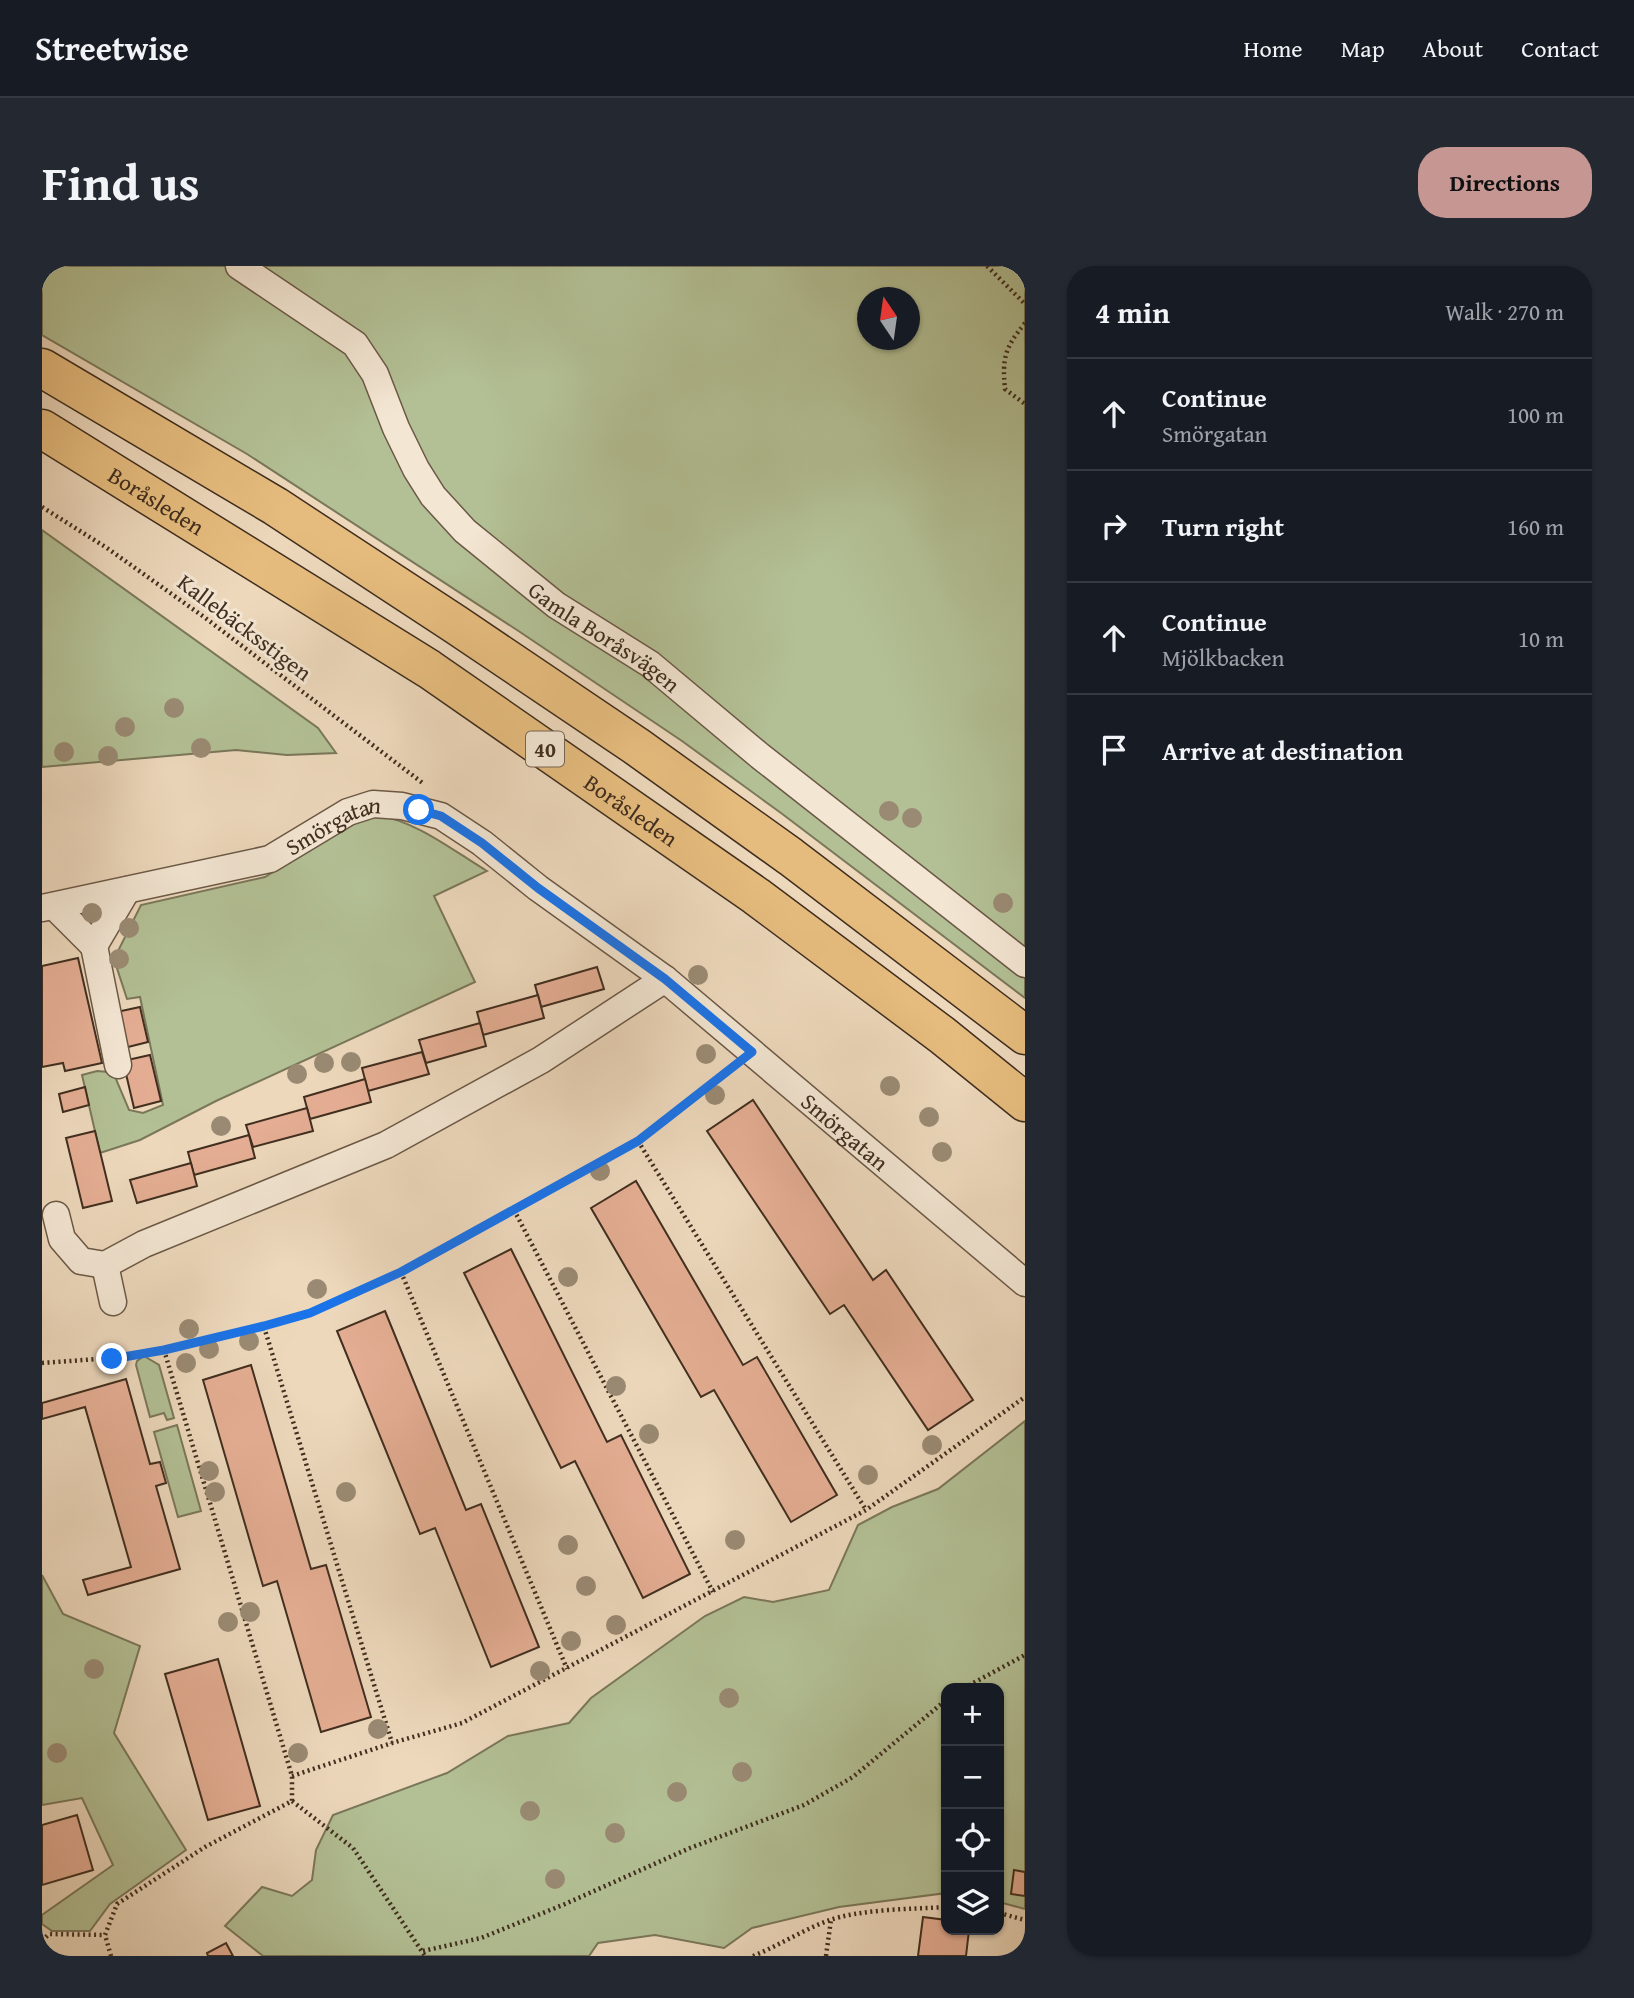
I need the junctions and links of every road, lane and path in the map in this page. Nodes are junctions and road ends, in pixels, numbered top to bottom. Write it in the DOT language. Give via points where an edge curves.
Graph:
graph roads {
  1 [pos="239,266"];
  2 [pos="988,266"];
  3 [pos="1025,304"];
  4 [pos="1025,323"];
  5 [pos="42,368"];
  6 [pos="1025,404"];
  7 [pos="42,429"];
  8 [pos="42,507"];
  9 [pos="422,782"];
  10 [pos="127,890"];
  11 [pos="48,907"];
  12 [pos="94,946"];
  13 [pos="1025,964"];
  14 [pos="665,979"];
  15 [pos="1025,1035"];
  16 [pos="752,1052"];
  17 [pos="118,1065"];
  18 [pos="1025,1102"];
  19 [pos="638,1141"];
  20 [pos="514,1210"];
  21 [pos="57,1215"];
  22 [pos="105,1265"];
  23 [pos="401,1272"];
  24 [pos="1025,1283"];
  25 [pos="113,1302"];
  26 [pos="264,1326"];
  27 [pos="164,1350"];
  28 [pos="42,1363"];
  29 [pos="1025,1397"];
  30 [pos="866,1510"];
  31 [pos="713,1592"];
  32 [pos="1025,1655"];
  33 [pos="567,1669"];
  34 [pos="973,1683"];
  35 [pos="941,1704"];
  36 [pos="392,1743"];
  37 [pos="292,1776"];
  38 [pos="292,1801"];
  39 [pos="941,1907"];
  40 [pos="1004,1914"];
  41 [pos="831,1920"];
  42 [pos="1025,1920"];
  43 [pos="42,1933"];
  44 [pos="49,1934"];
  45 [pos="105,1935"];
  46 [pos="42,1941"];
  47 [pos="424,1954"];
  48 [pos="111,1956"];
  49 [pos="753,1956"];
  50 [pos="826,1956"];
  1 -- 13 [label="street, Gamla Boråsvägen" via="355,344 375,374 416,469 465,531 556,605 650,664"];
  2 -- 3 [label="path"];
  4 -- 6 [label="path" via="1003,363 1005,389"];
  5 -- 15 [label="highway, 40" via="275,506 625,738"];
  7 -- 18 [label="highway, Boråsleden / 40" via="429,669 756,897"];
  8 -- 9 [label="path, Kallebäcksstigen" via="204,617"];
  10 -- 11 [label="street, Smörgatan"];
  10 -- 12 [label="street"];
  10 -- 14 [label="street, Smörgatan" via="270,859 348,812 373,804 402,806 441,816"];
  11 -- 12 [label="street"];
  12 -- 17 [label="street"];
  14 -- 16 [label="street, Smörgatan"];
  14 -- 22 [label="street" via="541,1060 386,1145 144,1244"];
  16 -- 19 [label="path"];
  16 -- 24 [label="street, Smörgatan"];
  19 -- 20 [label="path"];
  19 -- 30 [label="path"];
  20 -- 23 [label="path"];
  20 -- 31 [label="path"];
  21 -- 22 [label="street" via="62,1239 81,1261"];
  22 -- 25 [label="street"];
  23 -- 26 [label="path" via="310,1313"];
  23 -- 33 [label="path"];
  26 -- 27 [label="path"];
  26 -- 36 [label="path"];
  27 -- 28 [label="path"];
  27 -- 37 [label="path"];
  29 -- 30 [label="path"];
  30 -- 31 [label="path"];
  31 -- 33 [label="path"];
  32 -- 34 [label="path"];
  33 -- 36 [label="path" via="462,1723"];
  35 -- 47 [label="path" via="853,1777 804,1804 481,1938"];
  36 -- 37 [label="path"];
  37 -- 38 [label="path"];
  38 -- 45 [label="path" via="205,1847 117,1904"];
  38 -- 47 [label="path" via="353,1847"];
  39 -- 41 [label="path" via="895,1909"];
  40 -- 42 [label="path"];
  41 -- 49 [label="path"];
  41 -- 50 [label="path"];
  43 -- 44 [label="path"];
  44 -- 45 [label="path"];
  44 -- 46 [label="path"];
  45 -- 48 [label="path"];
}
